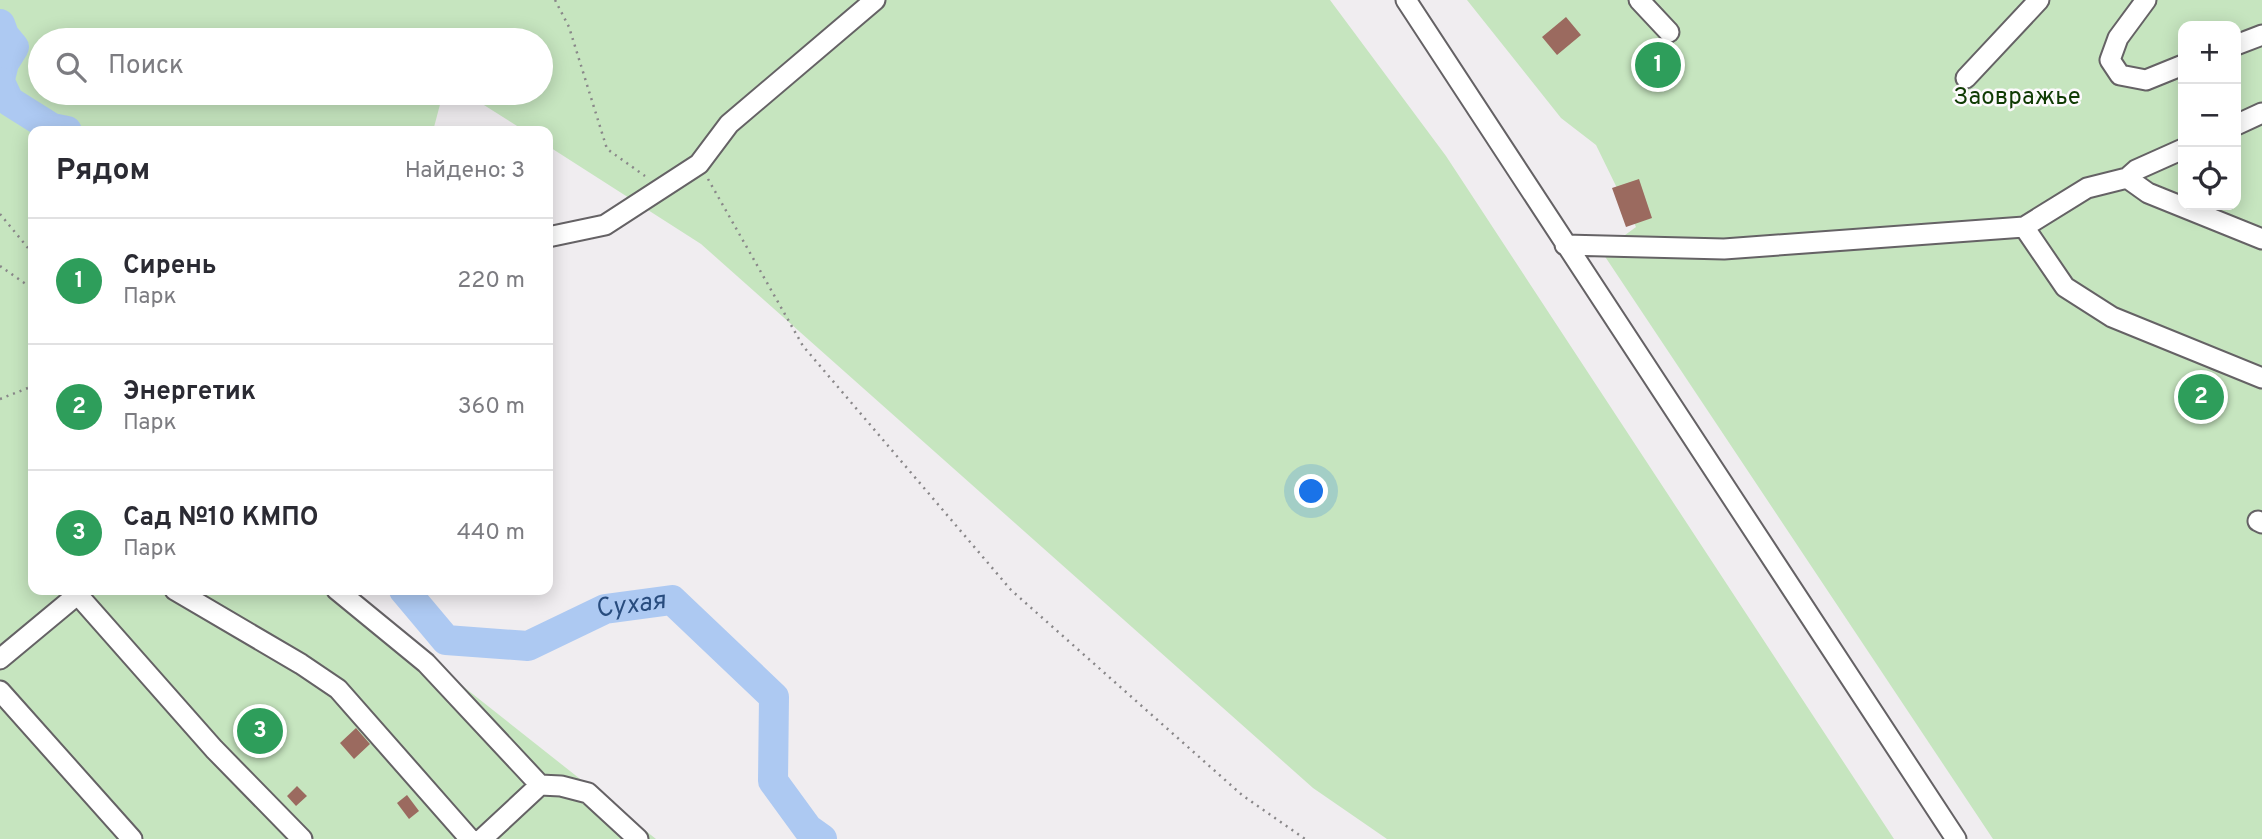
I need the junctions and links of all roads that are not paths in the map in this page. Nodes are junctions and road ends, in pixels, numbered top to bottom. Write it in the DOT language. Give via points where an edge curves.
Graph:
graph roads {
  1 [pos="875,0"];
  2 [pos="1406,0"];
  3 [pos="1639,0"];
  4 [pos="2039,0"];
  5 [pos="2146,0"];
  6 [pos="1668,32"];
  7 [pos="2262,35"];
  8 [pos="2241,43"];
  9 [pos="2178,67"];
  10 [pos="1966,78"];
  11 [pos="2262,113"];
  12 [pos="2241,123"];
  13 [pos="2178,151"];
  14 [pos="2127,178"];
  15 [pos="2024,228"];
  16 [pos="553,236"];
  17 [pos="2262,239"];
  18 [pos="1565,245"];
  19 [pos="2262,378"];
  20 [pos="77,595"];
  21 [pos="84,595"];
  22 [pos="184,595"];
  23 [pos="343,595"];
  24 [pos="0,659"];
  25 [pos="0,691"];
  26 [pos="540,785"];
  27 [pos="132,839"];
  28 [pos="302,839"];
  29 [pos="470,839"];
  30 [pos="481,839"];
  31 [pos="638,839"];
  32 [pos="1956,839"];
  1 -- 16 [label="street" via="729,124 699,164 605,225"];
  2 -- 18 [label="street"];
  3 -- 6 [label="street"];
  4 -- 10 [label="street"];
  5 -- 9 [label="street" via="2118,38 2110,60 2120,75 2146,80"];
  7 -- 8 [label="street"];
  11 -- 12 [label="street"];
  13 -- 14 [label="street"];
  14 -- 15 [label="street" via="2087,188"];
  14 -- 17 [label="street" via="2148,193"];
  15 -- 18 [label="street" via="1724,249"];
  15 -- 19 [label="street" via="2065,287 2077,295 2112,317"];
  18 -- 32 [label="street"];
  20 -- 24 [label="street"];
  21 -- 28 [label="street" via="214,749"];
  22 -- 29 [label="street" via="338,689"];
  23 -- 26 [label="street" via="426,663"];
  25 -- 27 [label="street"];
  26 -- 30 [label="street"];
  26 -- 31 [label="street" via="588,793"];
}
